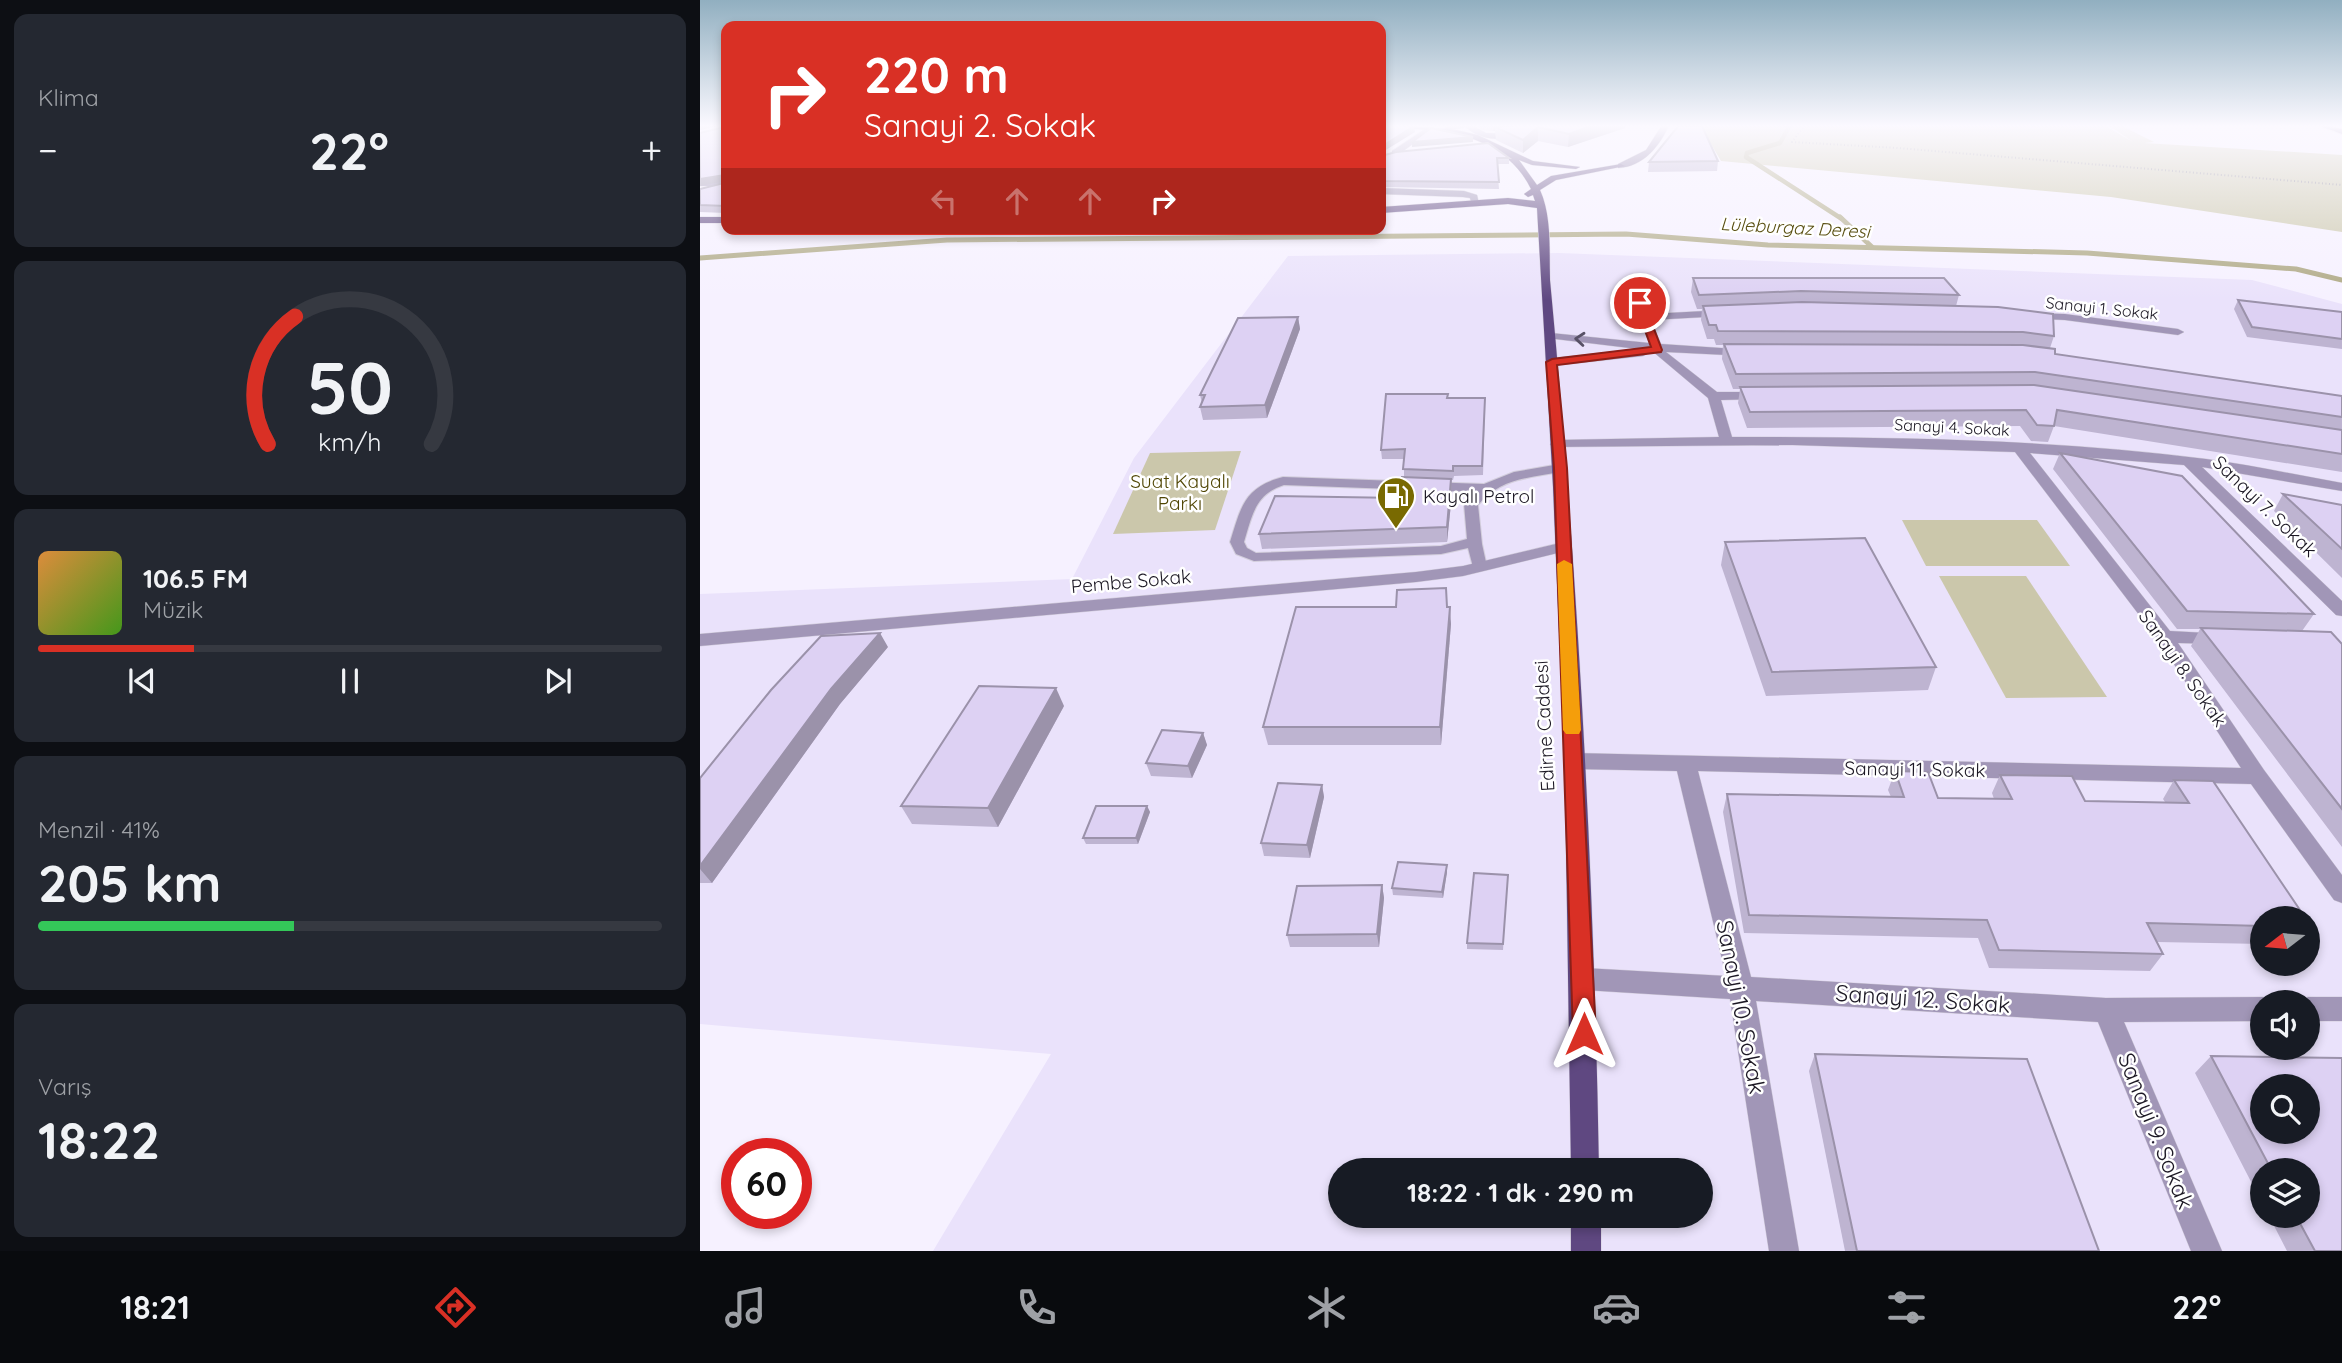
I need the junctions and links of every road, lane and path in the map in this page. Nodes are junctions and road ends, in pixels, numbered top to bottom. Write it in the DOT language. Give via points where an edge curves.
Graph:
graph roads {
  1 [pos="1520,183"];
  2 [pos="1532,183"];
  3 [pos="1547,183"];
  4 [pos="2323,183"];
  5 [pos="700,184"];
  6 [pos="721,185"];
  7 [pos="2342,185"];
  8 [pos="721,186"];
  9 [pos="1535,189"];
  10 [pos="1386,191"];
  11 [pos="700,192"];
  12 [pos="1508,201"];
  13 [pos="1475,204"];
  14 [pos="1542,206"];
  15 [pos="1386,210"];
  16 [pos="700,220"];
  17 [pos="721,220"];
  18 [pos="1634,289"];
  19 [pos="1743,313"];
  20 [pos="2012,316"];
  21 [pos="1646,317"];
  22 [pos="2178,332"];
  23 [pos="1552,336"];
  24 [pos="1657,350"];
  25 [pos="1760,352"];
  26 [pos="1552,362"];
  27 [pos="1783,395"];
  28 [pos="1714,396"];
  29 [pos="1726,439"];
  30 [pos="1557,444"];
  31 [pos="2019,447"];
  32 [pos="2188,461"];
  33 [pos="1560,468"];
  34 [pos="2342,486"];
  35 [pos="1485,488"];
  36 [pos="1473,542"];
  37 [pos="1564,547"];
  38 [pos="1480,567"];
  39 [pos="2342,611"];
  40 [pos="2165,638"];
  41 [pos="2233,639"];
  42 [pos="700,640"];
  43 [pos="1574,761"];
  44 [pos="1686,765"];
  45 [pos="2257,776"];
  46 [pos="2342,893"];
  47 [pos="1584,979"];
  48 [pos="1741,988"];
  49 [pos="2250,1009"];
  50 [pos="2320,1009"];
  51 [pos="2342,1009"];
  52 [pos="2106,1010"];
  53 [pos="1585,1158"];
  54 [pos="1586,1228"];
  55 [pos="1586,1251"];
  56 [pos="1784,1251"];
  57 [pos="2207,1251"];
  1 -- 13 [label="main road"];
  2 -- 9 [label="main road"];
  3 -- 9 [label="main road"];
  4 -- 7 [label="path"];
  5 -- 6 [label="street"];
  8 -- 11 [label="street"];
  9 -- 12 [label="main road"];
  9 -- 14 [label="main road"];
  10 -- 13 [label="street" via="1464,194 1475,197"];
  12 -- 13 [label="main road"];
  12 -- 14 [label="main road"];
  13 -- 15 [label="main road"];
  14 -- 23 [label="main road, Edirne Caddesi"];
  16 -- 17 [label="main road"];
  18 -- 21 [label="street"];
  19 -- 21 [label="street"];
  20 -- 22 [label="street, Sanayi 1. Sokak" via="2065,317"];
  21 -- 24 [label="street"];
  24 -- 23 [label="street, one-way"];
  23 -- 26 [label="main road, Edirne Caddesi"];
  24 -- 25 [label="street"];
  24 -- 26 [label="street"];
  24 -- 28 [label="street"];
  26 -- 30 [label="main road, Edirne Caddesi"];
  27 -- 28 [label="street"];
  28 -- 29 [label="street"];
  29 -- 30 [label="street, Sanayi 4. Sokak"];
  29 -- 31 [label="street, Sanayi 4. Sokak"];
  30 -- 33 [label="main road, Edirne Caddesi"];
  31 -- 32 [label="street, Sanayi 4. Sokak"];
  31 -- 40 [label="street, Sanayi 8. Sokak"];
  32 -- 34 [label="street, Sanayi 4. Sokak"];
  32 -- 39 [label="street, Sanayi 7. Sokak"];
  33 -- 35 [label="lane" via="1519,475"];
  33 -- 37 [label="main road, Edirne Caddesi"];
  35 -- 36 [label="lane" via="1471,504"];
  35 -- 36 [label="lane" via="1283,481 1254,494 1237,542 1241,551 1255,557 1441,550"];
  36 -- 38 [label="lane"];
  37 -- 38 [label="street, Pembe Sokak"];
  37 -- 43 [label="main road, Edirne Caddesi"];
  38 -- 42 [label="street, Pembe Sokak" via="1416,577"];
  40 -- 41 [label="street"];
  40 -- 45 [label="street, Sanayi 8. Sokak"];
  43 -- 44 [label="street, Sanayi 11. Sokak"];
  43 -- 47 [label="main road, Edirne Caddesi"];
  44 -- 45 [label="street, Sanayi 11. Sokak"];
  44 -- 48 [label="street, Sanayi 10. Sokak"];
  45 -- 46 [label="street, Sanayi 8. Sokak"];
  47 -- 48 [label="street, Sanayi 12. Sokak"];
  47 -- 53 [label="main road, Edirne Caddesi"];
  48 -- 52 [label="street, Sanayi 12. Sokak"];
  48 -- 56 [label="street, Sanayi 10. Sokak"];
  49 -- 52 [label="street, Sanayi 12. Sokak"];
  50 -- 51 [label="street"];
  52 -- 57 [label="street, Sanayi 9. Sokak"];
  54 -- 55 [label="main road"];
}
